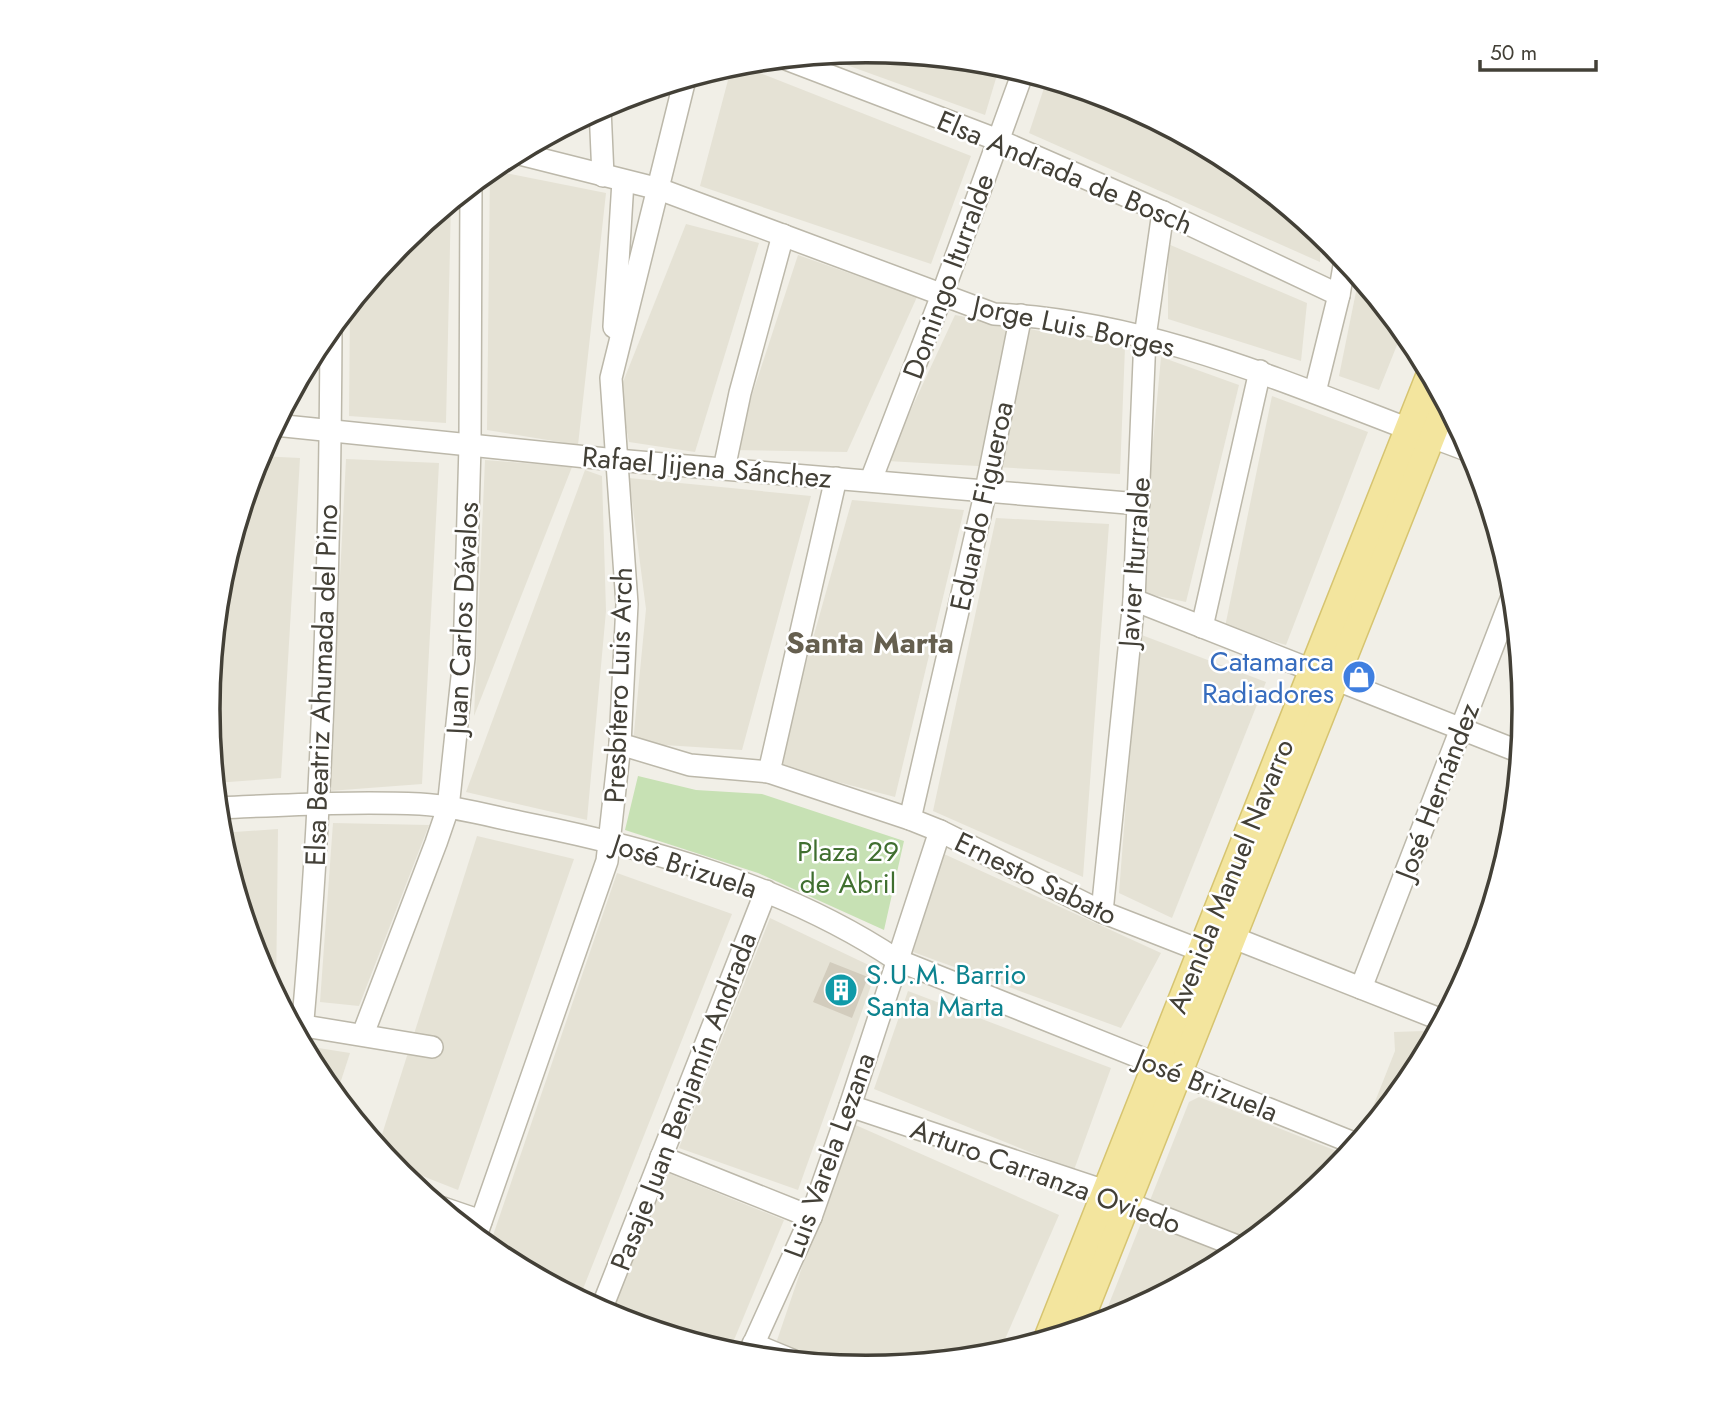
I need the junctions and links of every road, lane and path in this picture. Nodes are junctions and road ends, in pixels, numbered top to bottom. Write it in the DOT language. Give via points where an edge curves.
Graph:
graph roads {
  1 [pos="805,66"];
  2 [pos="1019,82"];
  3 [pos="682,90"];
  4 [pos="602,120"];
  5 [pos="998,140"];
  6 [pos="532,157"];
  7 [pos="613,178"];
  8 [pos="659,189"];
  9 [pos="471,198"];
  10 [pos="1163,212"];
  11 [pos="783,234"];
  12 [pos="1343,273"];
  13 [pos="942,295"];
  14 [pos="1339,295"];
  15 [pos="1021,315"];
  16 [pos="1145,337"];
  17 [pos="331,347"];
  18 [pos="1260,371"];
  19 [pos="611,378"];
  20 [pos="1427,391"];
  21 [pos="1315,392"];
  22 [pos="1439,411"];
  23 [pos="286,426"];
  24 [pos="331,431"];
  25 [pos="1421,433"];
  26 [pos="470,445"];
  27 [pos="1456,446"];
  28 [pos="616,460"];
  29 [pos="724,469"];
  30 [pos="836,478"];
  31 [pos="871,480"];
  32 [pos="986,490"];
  33 [pos="1139,504"];
  34 [pos="1134,600"];
  35 [pos="1505,616"];
  36 [pos="1202,627"];
  37 [pos="1323,676"];
  38 [pos="1461,729"];
  39 [pos="620,744"];
  40 [pos="1511,749"];
  41 [pos="769,772"];
  42 [pos="319,804"];
  43 [pos="228,808"];
  44 [pos="448,808"];
  45 [pos="911,819"];
  46 [pos="940,831"];
  47 [pos="611,841"];
  48 [pos="766,891"];
  49 [pos="1102,912"];
  50 [pos="1234,938"];
  51 [pos="1202,951"];
  52 [pos="897,960"];
  53 [pos="1361,988"];
  54 [pos="1433,1017"];
  55 [pos="299,1018"];
  56 [pos="307,1031"];
  57 [pos="363,1034"];
  58 [pos="432,1046"];
  59 [pos="1166,1069"];
  60 [pos="850,1107"];
  61 [pos="1347,1140"];
  62 [pos="661,1157"];
  63 [pos="1116,1197"];
  64 [pos="811,1217"];
  65 [pos="479,1226"];
  66 [pos="1229,1243"];
  67 [pos="605,1300"];
  68 [pos="1080,1319"];
  69 [pos="1053,1327"];
  70 [pos="752,1345"];
  1 -- 5 [label="street, Elsa Andrada de Bosch"];
  2 -- 5 [label="street, Domingo Iturralde"];
  3 -- 8 [label="street, Presbítero Luis Arch"];
  4 -- 7 [label="street"];
  5 -- 10 [label="street, Elsa Andrada de Bosch"];
  5 -- 13 [label="street, Domingo Iturralde"];
  6 -- 7 [label="street, Jorge Luis Borges"];
  7 -- 8 [label="street, Jorge Luis Borges"];
  7 -- 19 [label="street"];
  8 -- 11 [label="street, Jorge Luis Borges"];
  8 -- 19 [label="street, Presbítero Luis Arch"];
  9 -- 26 [label="street, Juan Carlos Dávalos"];
  10 -- 14 [label="street, Elsa Andrada de Bosch"];
  10 -- 16 [label="street, Javier Iturralde"];
  11 -- 13 [label="street, Jorge Luis Borges"];
  11 -- 29 [label="street"];
  12 -- 14 [label="street"];
  13 -- 15 [label="street, Jorge Luis Borges" via="994,314"];
  13 -- 31 [label="street, Domingo Iturralde"];
  14 -- 21 [label="street"];
  15 -- 16 [label="street, Jorge Luis Borges"];
  15 -- 32 [label="street, Eduardo Figueroa"];
  16 -- 18 [label="street, Jorge Luis Borges"];
  16 -- 33 [label="street, Javier Iturralde"];
  17 -- 24 [label="street, Elsa Beatriz Ahumada del Pino"];
  18 -- 21 [label="street, Jorge Luis Borges"];
  18 -- 36 [label="street"];
  19 -- 28 [label="street, Presbítero Luis Arch"];
  20 -- 25 [label="main road, Avenida Manuel Navarro"];
  21 -- 25 [label="street, Jorge Luis Borges"];
  22 -- 25 [label="main road, Avenida Manuel Navarro"];
  23 -- 24 [label="street, Rafael Jijena Sánchez"];
  24 -- 26 [label="street, Rafael Jijena Sánchez"];
  24 -- 42 [label="street, Elsa Beatriz Ahumada del Pino"];
  25 -- 27 [label="street, Jorge Luis Borges"];
  25 -- 37 [label="main road, Avenida Manuel Navarro"];
  26 -- 28 [label="street, Rafael Jijena Sánchez"];
  26 -- 44 [label="street, Juan Carlos Dávalos" via="464,658"];
  28 -- 29 [label="street, Rafael Jijena Sánchez"];
  28 -- 39 [label="street, Presbítero Luis Arch" via="627,604"];
  29 -- 30 [label="street, Rafael Jijena Sánchez"];
  30 -- 31 [label="street, Rafael Jijena Sánchez"];
  30 -- 41 [label="street"];
  31 -- 32 [label="street, Rafael Jijena Sánchez"];
  32 -- 33 [label="street, Rafael Jijena Sánchez"];
  32 -- 45 [label="street, Eduardo Figueroa"];
  33 -- 34 [label="street, Javier Iturralde"];
  34 -- 36 [label="street"];
  34 -- 49 [label="street, Javier Iturralde"];
  35 -- 38 [label="street, José Hernández"];
  36 -- 37 [label="street"];
  37 -- 38 [label="street"];
  37 -- 50 [label="main road, Avenida Manuel Navarro"];
  37 -- 51 [label="main road, Avenida Manuel Navarro"];
  38 -- 40 [label="street"];
  38 -- 53 [label="street, José Hernández"];
  39 -- 41 [label="street, Ernesto Sabato" via="690,765"];
  39 -- 47 [label="street, Presbítero Luis Arch"];
  41 -- 45 [label="street, Ernesto Sabato"];
  42 -- 43 [label="street, José Brizuela"];
  42 -- 44 [label="street, José Brizuela"];
  42 -- 55 [label="street, Elsa Beatriz Ahumada del Pino"];
  44 -- 47 [label="street, José Brizuela"];
  44 -- 57 [label="street, Juan Carlos Dávalos"];
  45 -- 46 [label="street, Ernesto Sabato"];
  46 -- 49 [label="street, Ernesto Sabato"];
  46 -- 52 [label="street, Luis Varela Lezana"];
  47 -- 48 [label="street, José Brizuela"];
  47 -- 65 [label="street, Presbítero Luis Arch"];
  48 -- 52 [label="street, José Brizuela" via="864,938"];
  48 -- 62 [label="street, Pasaje Juan Benjamín Andrada"];
  49 -- 51 [label="street, Ernesto Sabato"];
  50 -- 51 [label="street"];
  50 -- 53 [label="street"];
  50 -- 59 [label="main road, Avenida Manuel Navarro"];
  51 -- 59 [label="main road, Avenida Manuel Navarro"];
  52 -- 59 [label="street, José Brizuela"];
  52 -- 60 [label="street, Luis Varela Lezana"];
  53 -- 54 [label="street"];
  56 -- 57 [label="street"];
  57 -- 58 [label="street"];
  59 -- 61 [label="street, José Brizuela"];
  59 -- 63 [label="main road, Avenida Manuel Navarro"];
  60 -- 63 [label="street, Arturo Carranza Oviedo"];
  60 -- 64 [label="street, Luis Varela Lezana"];
  62 -- 64 [label="street"];
  62 -- 67 [label="street, Pasaje Juan Benjamín Andrada"];
  63 -- 66 [label="street, Arturo Carranza Oviedo"];
  63 -- 68 [label="main road, Avenida Manuel Navarro"];
  63 -- 69 [label="main road, Avenida Manuel Navarro"];
  64 -- 70 [label="street, Luis Varela Lezana"];
}
